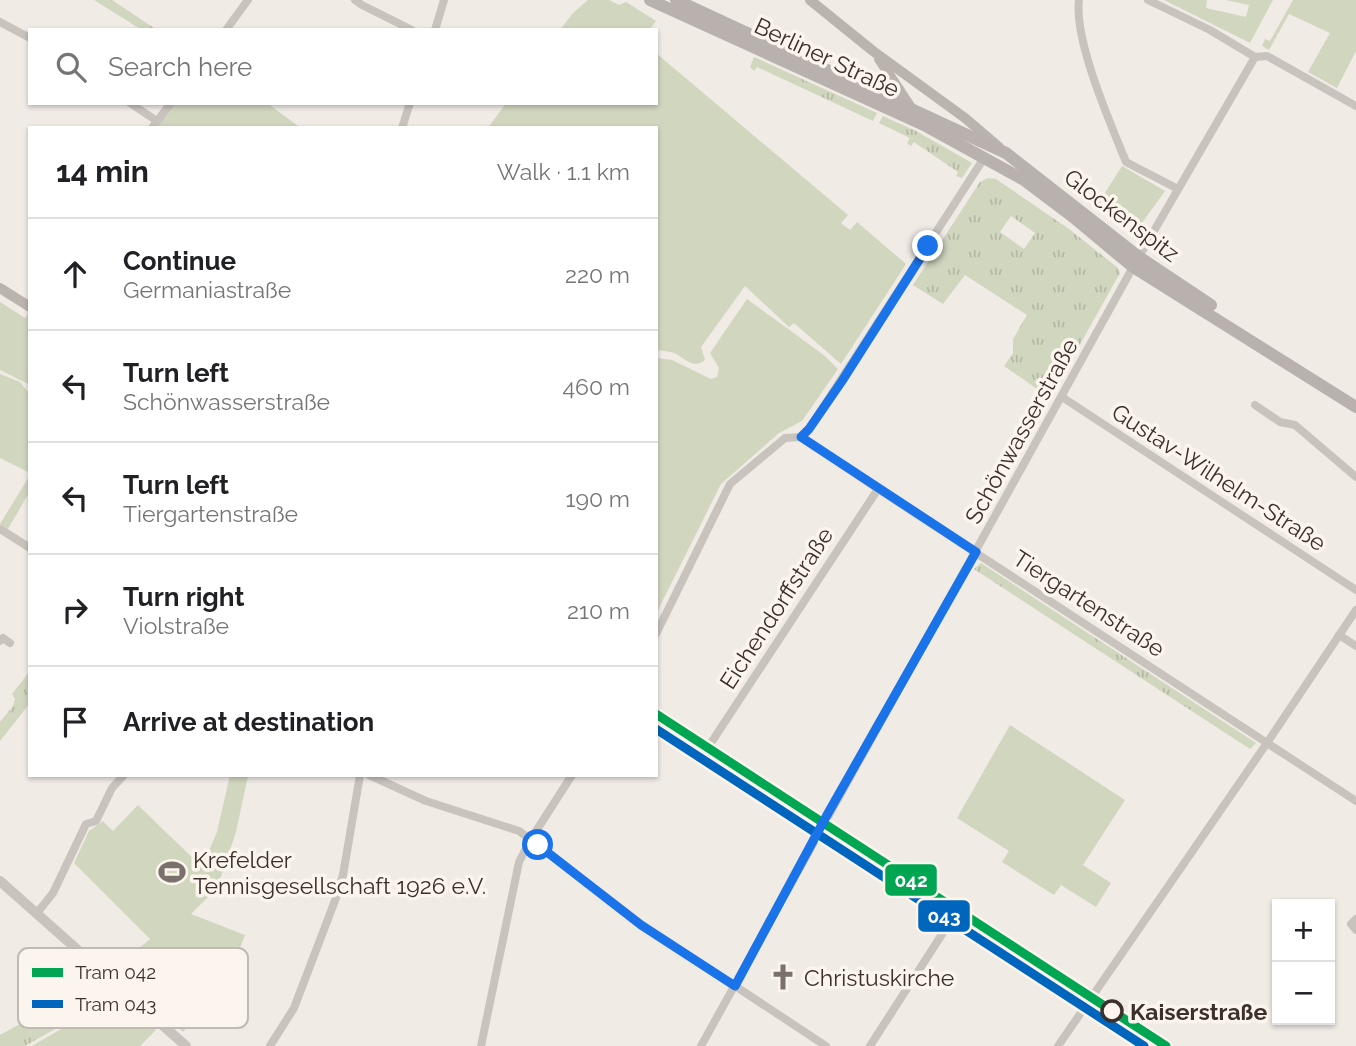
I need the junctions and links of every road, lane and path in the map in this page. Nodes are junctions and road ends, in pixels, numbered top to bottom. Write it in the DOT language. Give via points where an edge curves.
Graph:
graph roads {
  1 [pos="248,0"];
  2 [pos="355,0"];
  3 [pos="444,0"];
  4 [pos="650,0"];
  5 [pos="676,0"];
  6 [pos="810,0"];
  7 [pos="1079,0"];
  8 [pos="1148,0"];
  9 [pos="0,22"];
  10 [pos="227,28"];
  11 [pos="408,28"];
  12 [pos="436,28"];
  13 [pos="28,37"];
  14 [pos="873,51"];
  15 [pos="1255,57"];
  16 [pos="132,105"];
  17 [pos="169,105"];
  18 [pos="407,105"];
  19 [pos="1356,106"];
  20 [pos="912,110"];
  21 [pos="154,125"];
  22 [pos="924,125"];
  23 [pos="402,126"];
  24 [pos="1006,153"];
  25 [pos="984,158"];
  26 [pos="1178,189"];
  27 [pos="1136,262"];
  28 [pos="0,288"];
  29 [pos="28,303"];
  30 [pos="1062,397"];
  31 [pos="1356,399"];
  32 [pos="1255,405"];
  33 [pos="1356,407"];
  34 [pos="801,437"];
  35 [pos="1356,477"];
  36 [pos="878,489"];
  37 [pos="0,529"];
  38 [pos="28,547"];
  39 [pos="976,552"];
  40 [pos="1356,590"];
  41 [pos="1356,610"];
  42 [pos="658,630"];
  43 [pos="1339,635"];
  44 [pos="1356,646"];
  45 [pos="658,716"];
  46 [pos="1267,743"];
  47 [pos="707,749"];
  48 [pos="122,777"];
  49 [pos="360,777"];
  50 [pos="373,777"];
  51 [pos="571,777"];
  52 [pos="1356,801"];
  53 [pos="823,824"];
  54 [pos="531,839"];
  55 [pos="0,881"];
  56 [pos="957,911"];
  57 [pos="37,913"];
  58 [pos="1356,919"];
  59 [pos="1356,930"];
  60 [pos="76,948"];
  61 [pos="735,986"];
  62 [pos="1091,999"];
  63 [pos="166,1028"];
  64 [pos="274,1045"];
  65 [pos="186,1046"];
  66 [pos="481,1046"];
  67 [pos="701,1046"];
  68 [pos="827,1046"];
  69 [pos="870,1046"];
  70 [pos="1058,1046"];
  71 [pos="1164,1046"];
  1 -- 10 [label="street"];
  2 -- 11 [label="street"];
  3 -- 12 [label="street"];
  4 -- 22 [label="main road, Berliner Straße"];
  5 -- 20 [label="main road, Berliner Straße"];
  6 -- 14 [label="main road, Glockenspitz"];
  7 -- 26 [label="street" via="1084,41 1126,162"];
  8 -- 15 [label="street"];
  9 -- 13 [label="street"];
  14 -- 20 [label="main road, Glockenspitz"];
  14 -- 24 [label="main road, Glockenspitz"];
  15 -- 19 [label="street" via="1267,57"];
  15 -- 26 [label="street, Schönwasserstraße"];
  16 -- 21 [label="street"];
  17 -- 21 [label="street"];
  18 -- 23 [label="street"];
  20 -- 22 [label="main road, Glockenspitz"];
  20 -- 24 [label="main road, Berliner Straße"];
  22 -- 25 [label="main road, Berliner Straße"];
  24 -- 27 [label="main road, Glockenspitz"];
  25 -- 27 [label="main road, Glockenspitz" via="1024,180"];
  25 -- 34 [label="street" via="842,381"];
  26 -- 27 [label="street, Schönwasserstraße"];
  27 -- 30 [label="street, Schönwasserstraße"];
  27 -- 31 [label="main road, Glockenspitz"];
  27 -- 33 [label="main road, Glockenspitz"];
  28 -- 29 [label="main road"];
  30 -- 39 [label="street, Schönwasserstraße"];
  30 -- 40 [label="street, Gustav-Wilhelm-Straße"];
  32 -- 35 [label="street" via="1280,422 1295,425"];
  34 -- 36 [label="street, Tiergartenstraße"];
  34 -- 42 [label="street" via="785,438 730,484"];
  36 -- 39 [label="street, Tiergartenstraße"];
  36 -- 47 [label="street, Eichendorffstraße"];
  37 -- 38 [label="street"];
  39 -- 46 [label="street, Tiergartenstraße"];
  39 -- 53 [label="street, Schönwasserstraße"];
  41 -- 43 [label="street"];
  43 -- 44 [label="street"];
  43 -- 46 [label="street"];
  45 -- 47 [label="main road"];
  46 -- 52 [label="street, Tiergartenstraße"];
  46 -- 62 [label="street"];
  47 -- 53 [label="main road"];
  48 -- 57 [label="street" via="96,821 86,824 53,894"];
  49 -- 64 [label="street" via="336,898 294,1008"];
  50 -- 54 [label="street"];
  51 -- 54 [label="street"];
  53 -- 56 [label="main road"];
  53 -- 61 [label="street, Schönwasserstraße"];
  54 -- 61 [label="street" via="641,925"];
  54 -- 66 [label="street" via="519,862"];
  55 -- 57 [label="street"];
  56 -- 62 [label="main road"];
  56 -- 69 [label="street"];
  57 -- 60 [label="street"];
  58 -- 59 [label="street" via="1351,924"];
  61 -- 67 [label="street, Schönwasserstraße"];
  61 -- 68 [label="street"];
  62 -- 70 [label="street"];
  62 -- 71 [label="main road"];
  63 -- 65 [label="street"];
}
